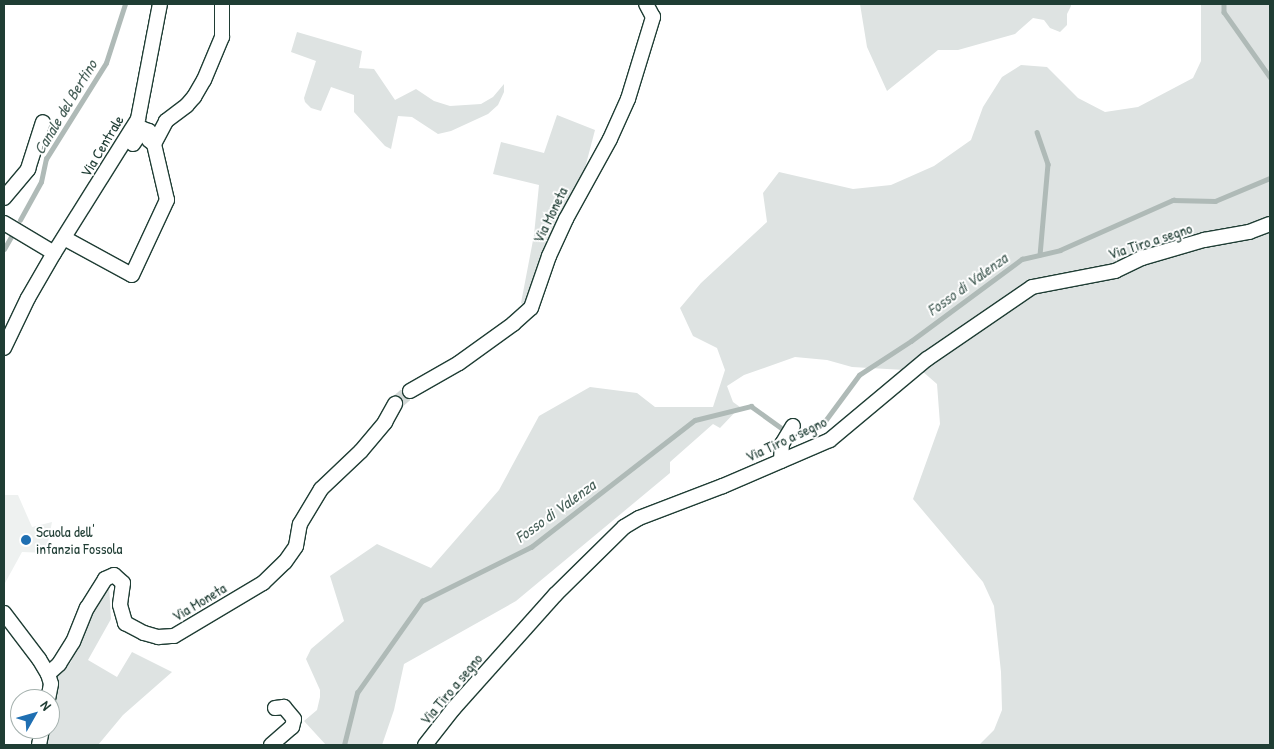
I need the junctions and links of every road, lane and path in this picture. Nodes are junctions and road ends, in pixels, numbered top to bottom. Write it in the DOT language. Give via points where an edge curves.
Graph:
graph roads {
  1 [pos="160,4"];
  2 [pos="222,4"];
  3 [pos="646,4"];
  4 [pos="43,122"];
  5 [pos="154,144"];
  6 [pos="100,182"];
  7 [pos="4,198"];
  8 [pos="4,222"];
  9 [pos="1270,224"];
  10 [pos="64,238"];
  11 [pos="54,253"];
  12 [pos="4,348"];
  13 [pos="410,390"];
  14 [pos="395,404"];
  15 [pos="793,426"];
  16 [pos="781,461"];
  17 [pos="4,613"];
  18 [pos="48,674"];
  19 [pos="50,689"];
  20 [pos="275,708"];
  21 [pos="271,745"];
  22 [pos="425,745"];
  1 -- 6 [label="street, Via Centrale" via="138,119"];
  2 -- 5 [label="street" via="222,37 204,80 187,105 166,121"];
  3 -- 13 [label="street, Via Moneta" via="653,18 628,99 566,219 531,308 459,363"];
  4 -- 7 [label="street" via="28,169"];
  5 -- 6 [label="street" via="149,140 148,131 143,129 121,166"];
  5 -- 10 [label="street" via="168,200 132,275"];
  6 -- 10 [label="street, Via Centrale"];
  8 -- 11 [label="street"];
  9 -- 16 [label="street, Via Tiro a segno" via="1142,258 1116,271 1032,287 927,359 830,440"];
  10 -- 11 [label="street, Via Centrale"];
  11 -- 12 [label="street, Via Centrale"];
  14 -- 18 [label="street, Via Moneta" via="362,451 321,490 300,524 296,546 263,583 174,636 158,637 125,623 120,605 123,583 114,576 105,579 87,608 73,642 59,664"];
  15 -- 16 [label="street" via="782,444"];
  16 -- 22 [label="street, Via Tiro a segno" via="639,518 624,528 555,595"];
  17 -- 18 [label="street"];
  18 -- 19 [label="street"];
  20 -- 21 [label="street" via="284,707 294,719 292,727"];
}
